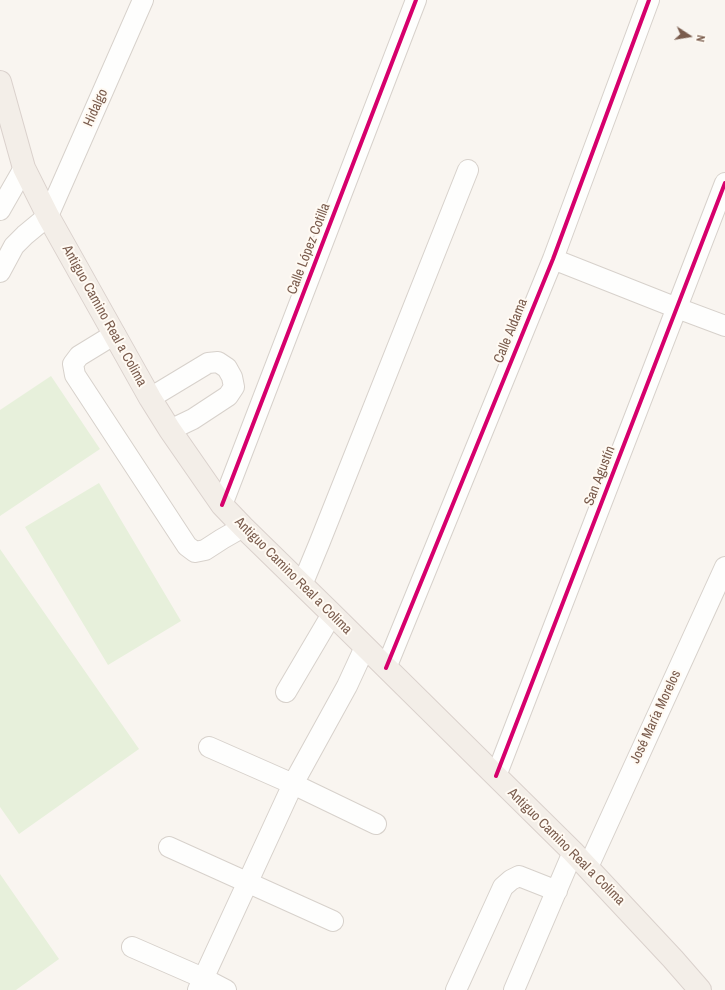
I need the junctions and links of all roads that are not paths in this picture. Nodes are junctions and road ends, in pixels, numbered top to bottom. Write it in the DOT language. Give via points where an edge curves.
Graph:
graph roads {
  1 [pos="143,0"];
  2 [pos="416,0"];
  3 [pos="649,0"];
  4 [pos="0,82"];
  5 [pos="24,168"];
  6 [pos="468,170"];
  7 [pos="725,183"];
  8 [pos="0,210"];
  9 [pos="48,216"];
  10 [pos="553,259"];
  11 [pos="0,272"];
  12 [pos="677,308"];
  13 [pos="725,326"];
  14 [pos="115,334"];
  15 [pos="150,398"];
  16 [pos="170,430"];
  17 [pos="222,505"];
  18 [pos="243,527"];
  19 [pos="725,567"];
  20 [pos="302,585"];
  21 [pos="332,614"];
  22 [pos="365,647"];
  23 [pos="386,668"];
  24 [pos="286,692"];
  25 [pos="209,747"];
  26 [pos="496,776"];
  27 [pos="293,784"];
  28 [pos="376,824"];
  29 [pos="169,848"];
  30 [pos="580,859"];
  31 [pos="248,883"];
  32 [pos="557,891"];
  33 [pos="333,921"];
  34 [pos="132,947"];
  35 [pos="200,984"];
  36 [pos="226,990"];
  37 [pos="456,990"];
  38 [pos="514,990"];
  39 [pos="700,990"];
  1 -- 9 [label="street, Hidalgo"];
  2 -- 17 [label="street, Calle López Cotilla"];
  3 -- 10 [label="street, Calle Aldama"];
  4 -- 5 [label="main road, Antiguo Camino Real a Colima"];
  5 -- 8 [label="street"];
  5 -- 9 [label="main road, Antiguo Camino Real a Colima"];
  6 -- 20 [label="street"];
  7 -- 12 [label="street, San Agustín"];
  9 -- 11 [label="street" via="14,246"];
  9 -- 14 [label="main road, Antiguo Camino Real a Colima"];
  10 -- 12 [label="street"];
  10 -- 23 [label="street, Calle Aldama"];
  12 -- 13 [label="street"];
  12 -- 26 [label="street, San Agustín"];
  14 -- 15 [label="main road, Antiguo Camino Real a Colima"];
  14 -- 18 [label="street" via="79,356 73,364 75,375 186,546 195,552 205,550"];
  15 -- 16 [label="main road, Antiguo Camino Real a Colima"];
  15 -- 16 [label="street" via="208,363 218,362 226,368 234,387 228,396"];
  16 -- 17 [label="main road, Antiguo Camino Real a Colima"];
  17 -- 18 [label="main road, Antiguo Camino Real a Colima"];
  18 -- 20 [label="main road, Antiguo Camino Real a Colima"];
  19 -- 30 [label="street, José María Morelos"];
  20 -- 21 [label="main road, Antiguo Camino Real a Colima"];
  21 -- 22 [label="main road, Antiguo Camino Real a Colima"];
  21 -- 24 [label="street"];
  22 -- 23 [label="main road, Antiguo Camino Real a Colima"];
  22 -- 27 [label="street" via="347,686"];
  23 -- 26 [label="main road, Antiguo Camino Real a Colima"];
  25 -- 27 [label="street"];
  26 -- 30 [label="main road, Antiguo Camino Real a Colima"];
  27 -- 28 [label="street"];
  27 -- 31 [label="street"];
  29 -- 31 [label="street"];
  30 -- 32 [label="street, José María Morelos"];
  30 -- 39 [label="main road, Antiguo Camino Real a Colima"];
  31 -- 33 [label="street"];
  31 -- 35 [label="street"];
  32 -- 37 [label="street" via="519,876 503,887"];
  32 -- 38 [label="street, José María Morelos"];
  34 -- 35 [label="street"];
  35 -- 36 [label="street"];
}
